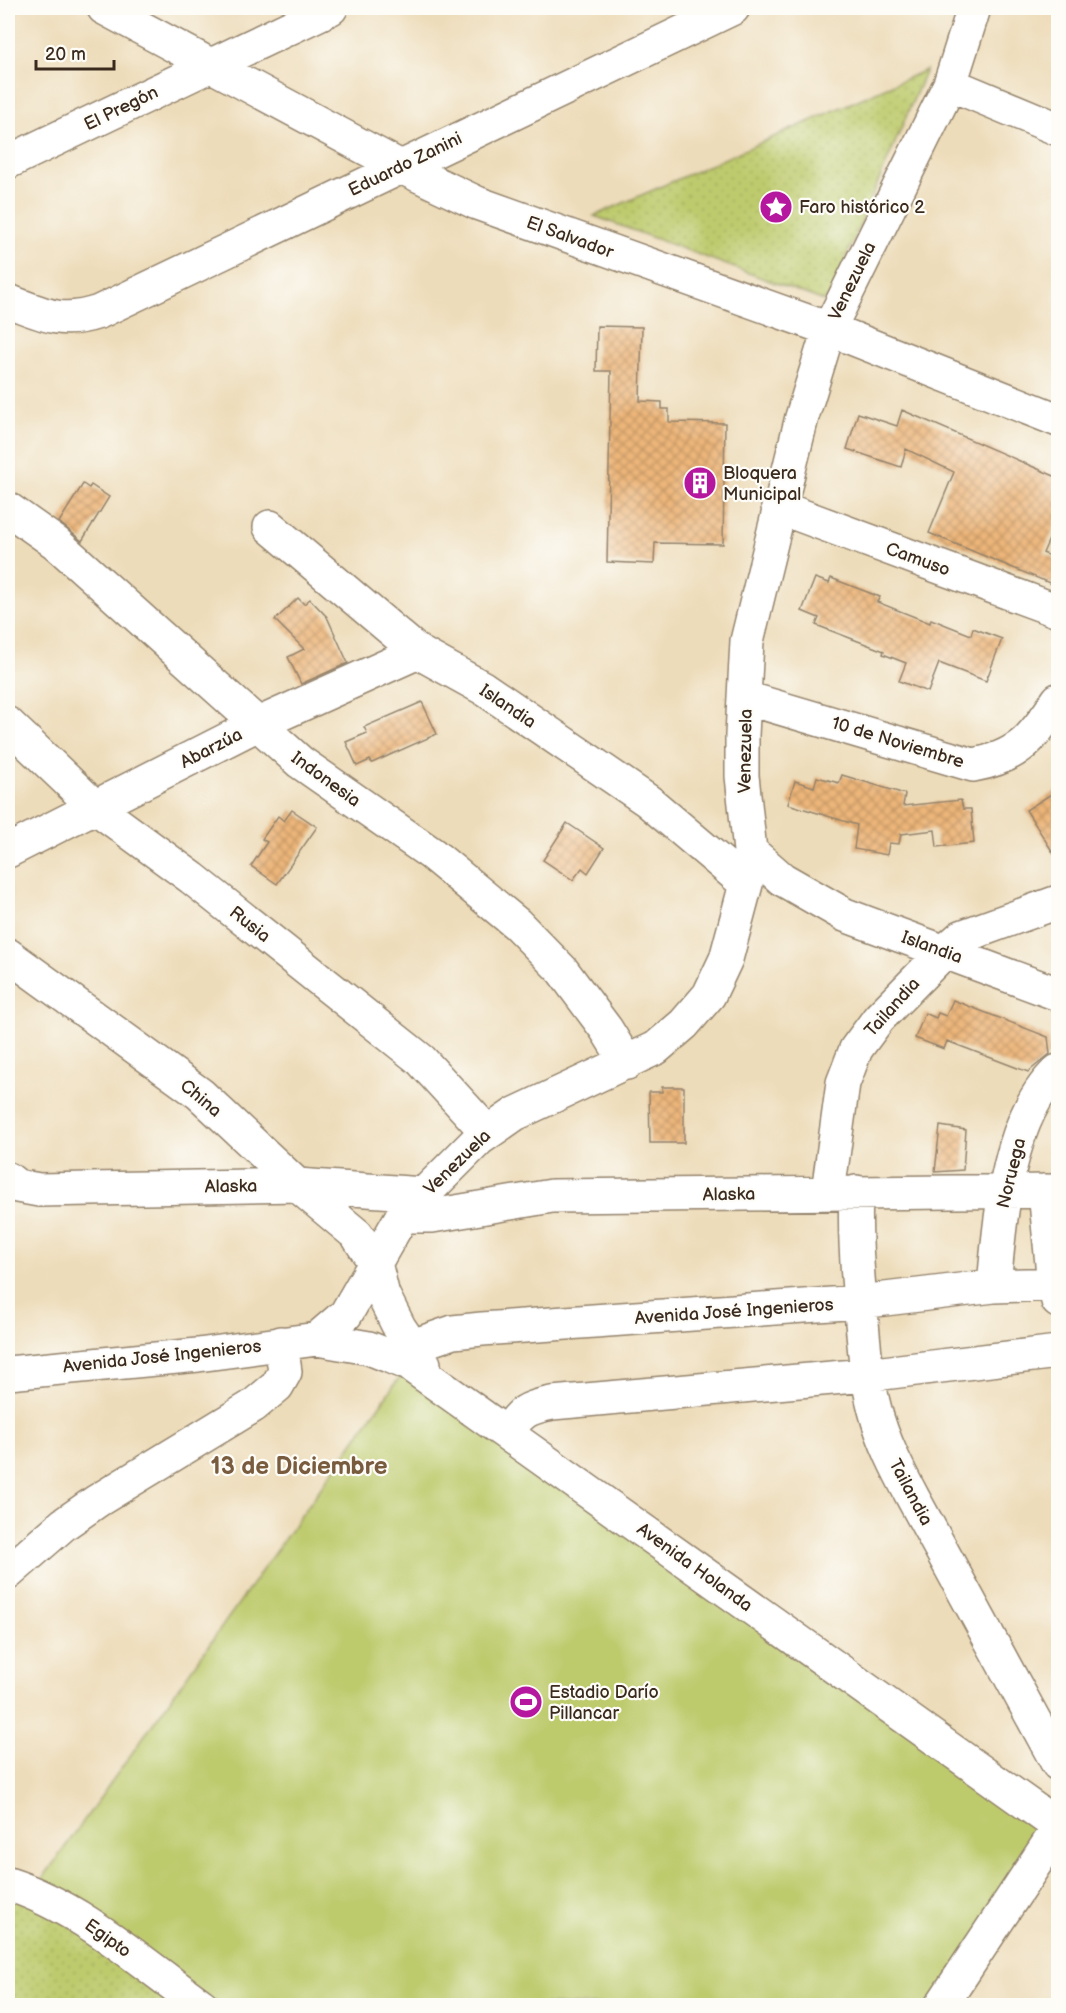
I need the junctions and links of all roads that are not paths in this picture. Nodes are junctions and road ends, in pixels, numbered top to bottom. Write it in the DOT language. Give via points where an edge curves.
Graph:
graph roads {
  1 [pos="104,8"];
  2 [pos="331,8"];
  3 [pos="733,8"];
  4 [pos="974,8"];
  5 [pos="209,65"];
  6 [pos="950,84"];
  7 [pos="1059,129"];
  8 [pos="8,162"];
  9 [pos="399,166"];
  10 [pos="8,301"];
  11 [pos="829,329"];
  12 [pos="1059,420"];
  13 [pos="778,507"];
  14 [pos="8,508"];
  15 [pos="270,527"];
  16 [pos="1059,611"];
  17 [pos="418,652"];
  18 [pos="746,698"];
  19 [pos="1059,700"];
  20 [pos="8,724"];
  21 [pos="256,725"];
  22 [pos="95,807"];
  23 [pos="8,851"];
  24 [pos="750,851"];
  25 [pos="746,884"];
  26 [pos="1059,902"];
  27 [pos="944,951"];
  28 [pos="8,955"];
  29 [pos="1059,994"];
  30 [pos="627,1063"];
  31 [pos="1059,1071"];
  32 [pos="487,1132"];
  33 [pos="8,1179"];
  34 [pos="297,1185"];
  35 [pos="1052,1191"];
  36 [pos="842,1192"];
  37 [pos="1006,1192"];
  38 [pos="413,1205"];
  39 [pos="375,1263"];
  40 [pos="994,1286"];
  41 [pos="1057,1290"];
  42 [pos="860,1302"];
  43 [pos="317,1339"];
  44 [pos="281,1343"];
  45 [pos="412,1346"];
  46 [pos="1059,1352"];
  47 [pos="8,1373"];
  48 [pos="866,1375"];
  49 [pos="436,1384"];
  50 [pos="507,1433"];
  51 [pos="8,1573"];
  52 [pos="1059,1764"];
  53 [pos="1059,1827"];
  54 [pos="8,1884"];
  55 [pos="202,2006"];
  56 [pos="941,2006"];
  1 -- 5 [label="street, El Salvador"];
  2 -- 5 [label="street, El Pregón"];
  3 -- 9 [label="street, Eduardo Zanini"];
  4 -- 6 [label="street, Venezuela"];
  5 -- 8 [label="street, El Pregón"];
  5 -- 9 [label="street, El Salvador"];
  6 -- 7 [label="street"];
  6 -- 11 [label="street, Venezuela"];
  9 -- 10 [label="street, Eduardo Zanini" via="99,312 78,319 60,319"];
  9 -- 11 [label="street, El Salvador" via="477,204"];
  11 -- 12 [label="street, El Salvador"];
  11 -- 13 [label="street, Venezuela"];
  13 -- 16 [label="street, Camuso"];
  13 -- 18 [label="street, Venezuela" via="747,641"];
  14 -- 21 [label="street, Indonesia" via="65,551"];
  15 -- 17 [label="street, Islandia"];
  17 -- 21 [label="street, Abarzúa"];
  17 -- 25 [label="street, Islandia" via="483,688 648,801"];
  18 -- 19 [label="street, 10 de Noviembre" via="973,765 998,761 1016,752"];
  18 -- 24 [label="street, Venezuela" via="742,776"];
  20 -- 22 [label="street, Rusia"];
  21 -- 22 [label="street, Abarzúa"];
  21 -- 30 [label="street, Indonesia" via="300,762 432,854 517,924 562,970"];
  22 -- 23 [label="street, Abarzúa"];
  22 -- 32 [label="street, Rusia" via="192,878 421,1060"];
  24 -- 25 [label="street, Venezuela"];
  24 -- 27 [label="street, Islandia" via="782,879 845,915"];
  25 -- 30 [label="street, Venezuela" via="726,959 709,995 656,1048"];
  26 -- 27 [label="street, Tailandia" via="961,937"];
  27 -- 29 [label="street, Islandia"];
  27 -- 36 [label="street, Tailandia" via="879,1018 856,1049 840,1101"];
  28 -- 34 [label="street, China" via="200,1094"];
  30 -- 32 [label="street, Venezuela" via="515,1114"];
  31 -- 37 [label="street, Noruega" via="1033,1105 1021,1131"];
  32 -- 38 [label="street, Venezuela"];
  33 -- 34 [label="street, Alaska" via="17,1186 39,1190"];
  34 -- 38 [label="street, Alaska"];
  34 -- 39 [label="street, China" via="357,1235"];
  35 -- 37 [label="street, Alaska"];
  35 -- 41 [label="street, Noruega"];
  36 -- 37 [label="street, Alaska"];
  36 -- 38 [label="street, Alaska" via="552,1196 432,1216"];
  36 -- 42 [label="street, Tailandia" via="854,1231"];
  37 -- 40 [label="street, Noruega"];
  38 -- 39 [label="street, Venezuela"];
  39 -- 43 [label="street, Venezuela" via="346,1314"];
  39 -- 45 [label="street, China" via="383,1295"];
  40 -- 41 [label="street, Avenida José Ingenieros"];
  40 -- 42 [label="street, Avenida José Ingenieros"];
  42 -- 45 [label="street, Avenida José Ingenieros" via="482,1329 453,1332"];
  42 -- 48 [label="street, Tailandia"];
  43 -- 44 [label="street, Avenida José Ingenieros"];
  43 -- 49 [label="street, Avenida Holanda" via="369,1348 409,1364"];
  44 -- 47 [label="street, Avenida José Ingenieros"];
  44 -- 51 [label="street" via="285,1372 277,1386 253,1406 88,1507"];
  45 -- 49 [label="street, China"];
  46 -- 48 [label="street"];
  48 -- 50 [label="street" via="552,1403 519,1414"];
  48 -- 52 [label="street, Tailandia" via="891,1457"];
  49 -- 50 [label="street, Avenida Holanda"];
  50 -- 53 [label="street, Avenida Holanda"];
  53 -- 56 [label="street"];
  54 -- 55 [label="street, Egipto" via="33,1892 78,1916"];
}
